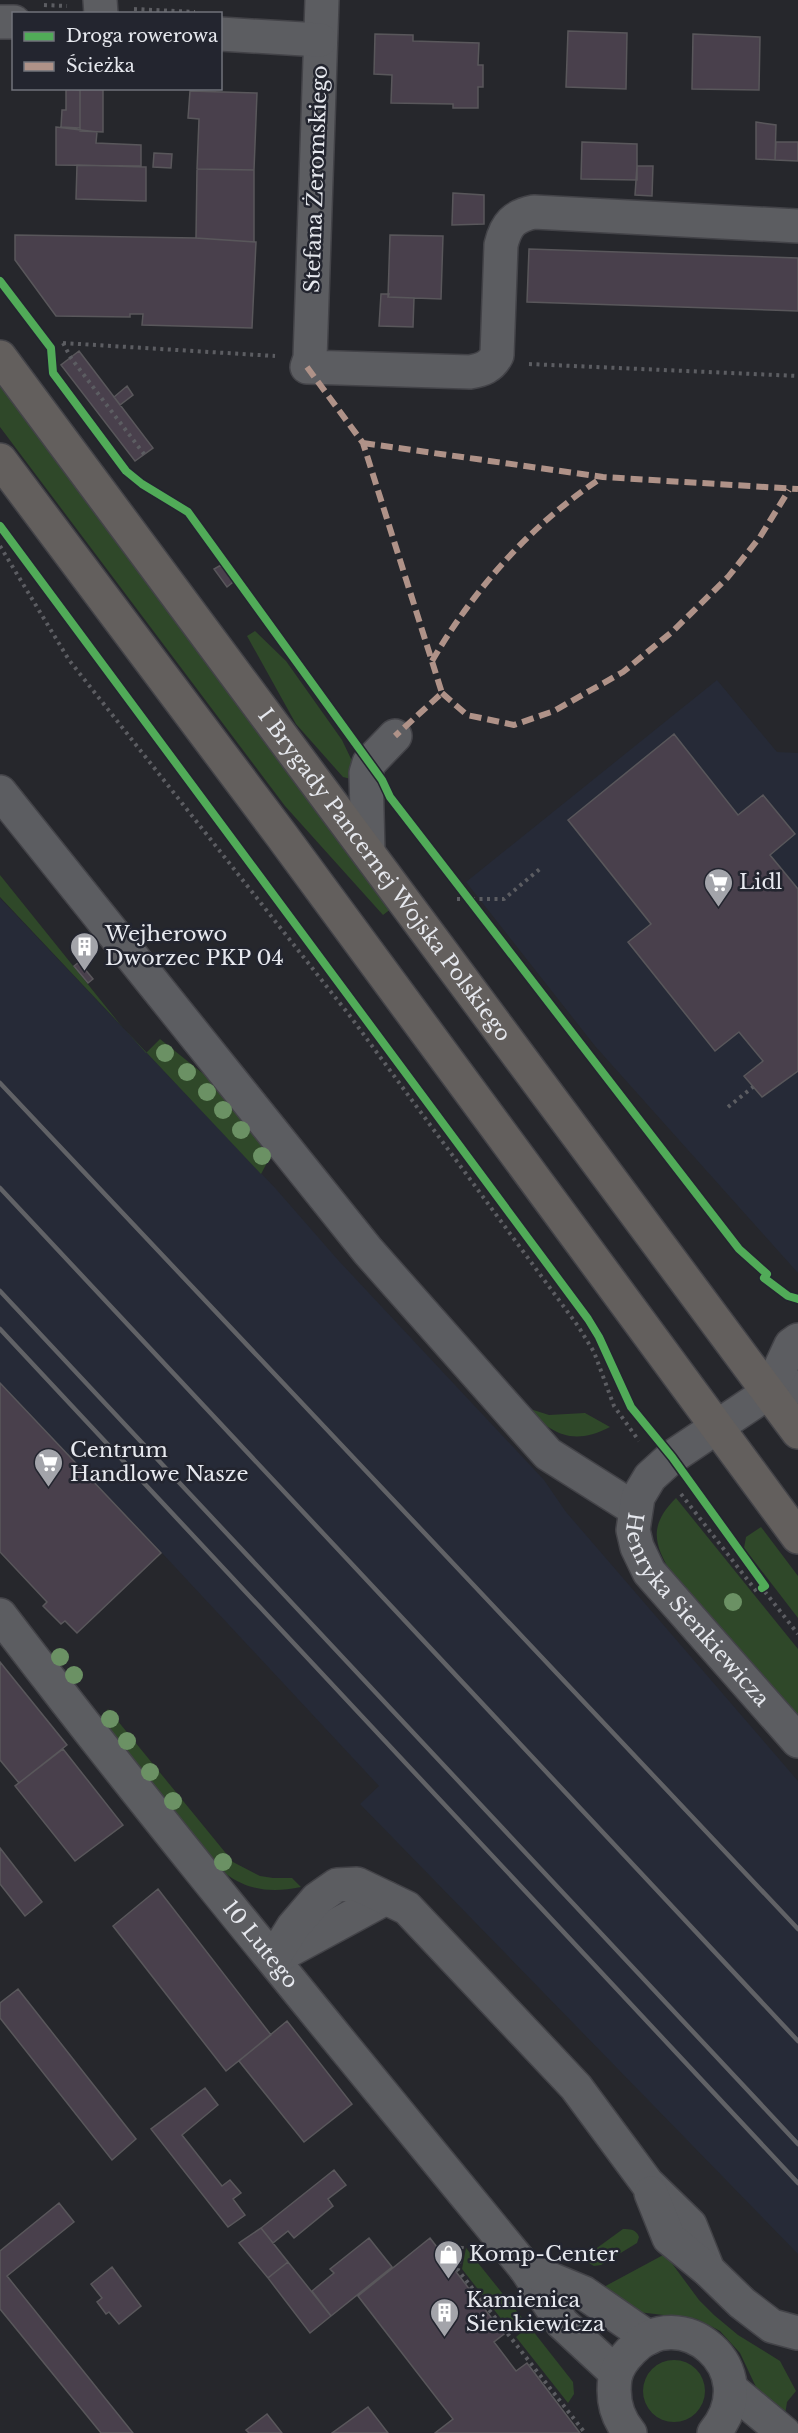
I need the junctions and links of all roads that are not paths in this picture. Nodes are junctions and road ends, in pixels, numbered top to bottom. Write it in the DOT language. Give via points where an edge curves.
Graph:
graph roads {
  1 [pos="322,0"];
  2 [pos="222,34"];
  3 [pos="320,40"];
  4 [pos="798,226"];
  5 [pos="0,357"];
  6 [pos="0,460"];
  7 [pos="395,736"];
  8 [pos="0,792"];
  9 [pos="368,852"];
  10 [pos="798,1340"];
  11 [pos="783,1390"];
  12 [pos="716,1427"];
  13 [pos="798,1432"];
  14 [pos="635,1509"];
  15 [pos="798,1538"];
  16 [pos="0,1615"];
  17 [pos="798,1741"];
  18 [pos="273,1959"];
  19 [pos="526,2269"];
  20 [pos="798,2333"];
  21 [pos="649,2338"];
  22 [pos="616,2373"];
  23 [pos="731,2389"];
  24 [pos="624,2430"];
  25 [pos="714,2433"];
  26 [pos="784,2433"];
  1 -- 3 [label="street, Stefana Żeromskiego"];
  2 -- 3 [label="street"];
  3 -- 4 [label="street, Stefana Żeromskiego" via="307,367 470,372 493,362 497,355 501,245 509,225 519,215 534,212"];
  5 -- 9 [label="main road, I Brygady Pancernej Wojska Polskiego"];
  6 -- 12 [label="main road"];
  7 -- 9 [label="street" via="369,763 366,773"];
  8 -- 14 [label="street" via="368,1251 531,1436 548,1454"];
  9 -- 11 [label="main road, I Brygady Pancernej Wojska Polskiego"];
  10 -- 11 [label="street" via="791,1345"];
  11 -- 12 [label="street"];
  11 -- 13 [label="main road, I Brygady Pancernej Wojska Polskiego"];
  12 -- 14 [label="street, Henryka Sienkiewicza" via="660,1466 643,1486"];
  12 -- 15 [label="main road"];
  14 -- 17 [label="street, Henryka Sienkiewicza" via="633,1530 649,1572"];
  16 -- 18 [label="street, 10 Lutego"];
  18 -- 19 [label="street, 10 Lutego"];
  18 -- 20 [label="street" via="317,1899 337,1885 357,1884 407,1908 568,2079 648,2183 669,2238 772,2326"];
  19 -- 21 [label="street, 10 Lutego" via="584,2293"];
  19 -- 22 [label="street, 10 Lutego" via="562,2323"];
  21 -- 22 [label="street" via="635,2346"];
  21 -- 23 [label="street" via="668,2333 704,2342 728,2371"];
  22 -- 24 [label="street" via="615,2409"];
  23 -- 25 [label="street" via="723,2423"];
  23 -- 26 [label="street"];
}
